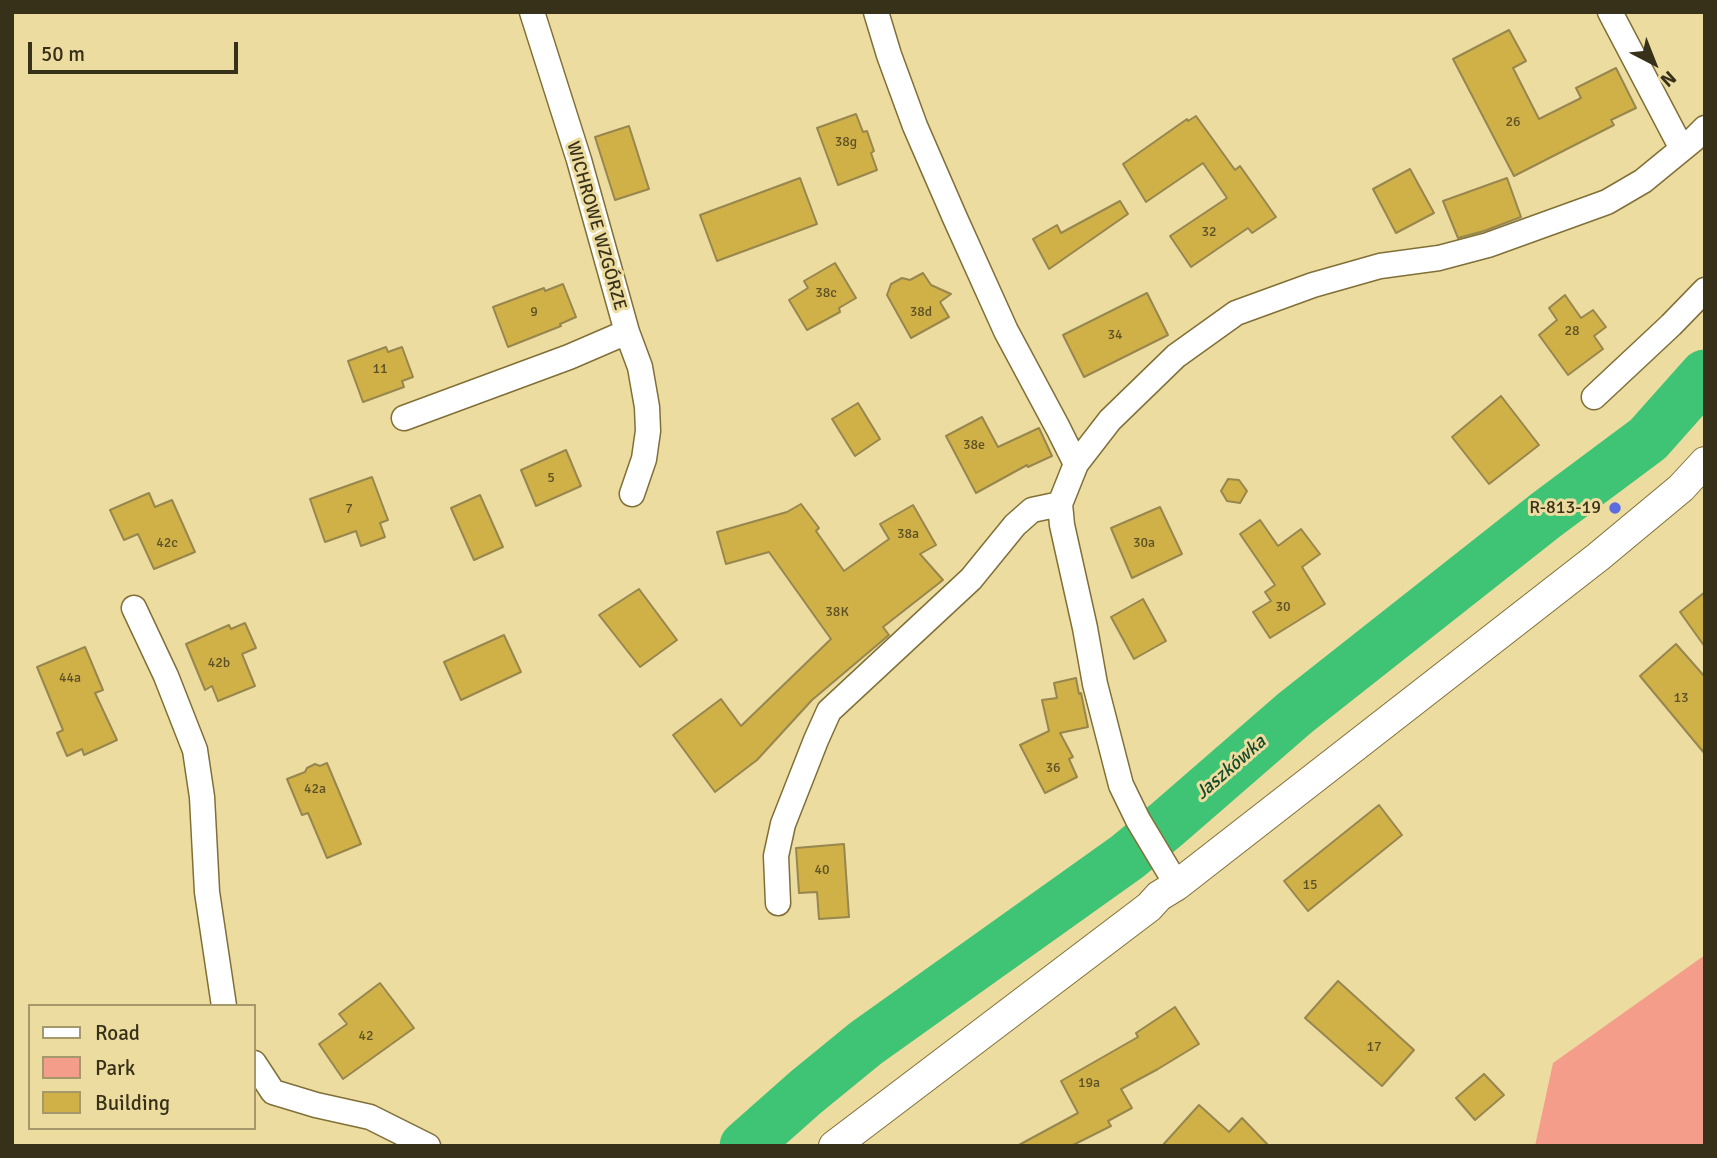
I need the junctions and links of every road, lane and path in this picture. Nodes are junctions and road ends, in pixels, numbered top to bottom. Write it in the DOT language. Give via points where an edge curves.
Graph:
graph roads {
  1 [pos="532,12"];
  2 [pos="876,12"];
  3 [pos="1610,12"];
  4 [pos="1705,128"];
  5 [pos="1682,149"];
  6 [pos="1705,290"];
  7 [pos="627,332"];
  8 [pos="1594,397"];
  9 [pos="404,418"];
  10 [pos="1705,462"];
  11 [pos="1076,464"];
  12 [pos="632,494"];
  13 [pos="1060,504"];
  14 [pos="134,608"];
  15 [pos="1177,885"];
  16 [pos="778,903"];
  17 [pos="224,1004"];
  18 [pos="256,1066"];
  19 [pos="428,1146"];
  20 [pos="834,1146"];
  1 -- 7 [label="street, WICHROWE WZGÓRZE"];
  2 -- 11 [label="street" via="915,125 955,218 1006,331"];
  3 -- 5 [label="street"];
  4 -- 5 [label="street"];
  5 -- 11 [label="street" via="1643,181 1607,202 1488,245 1380,266 1237,313 1176,356 1110,420"];
  6 -- 8 [label="street"];
  7 -- 9 [label="street, WICHROWE WZGÓRZE"];
  7 -- 12 [label="street" via="640,367 648,431"];
  10 -- 15 [label="street" via="1681,488 1598,556"];
  11 -- 13 [label="street"];
  13 -- 15 [label="street" via="1094,684 1121,785"];
  13 -- 16 [label="street" via="1032,510 971,579 829,711 783,824 776,856"];
  14 -- 17 [label="street" via="195,750"];
  15 -- 20 [label="street"];
  18 -- 19 [label="street" via="272,1092 370,1117"];
}
